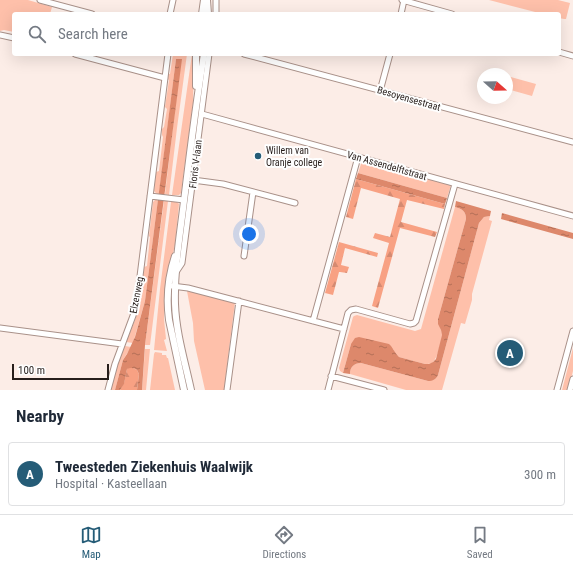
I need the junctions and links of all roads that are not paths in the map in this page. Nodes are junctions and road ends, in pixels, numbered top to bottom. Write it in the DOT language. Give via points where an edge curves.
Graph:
graph roads {
  1 [pos="40,0"];
  2 [pos="174,0"];
  3 [pos="205,0"];
  4 [pos="216,0"];
  5 [pos="404,0"];
  6 [pos="55,2"];
  7 [pos="86,12"];
  8 [pos="171,12"];
  9 [pos="202,12"];
  10 [pos="208,12"];
  11 [pos="216,12"];
  12 [pos="401,12"];
  13 [pos="445,12"];
  14 [pos="0,35"];
  15 [pos="12,38"];
  16 [pos="561,53"];
  17 [pos="82,56"];
  18 [pos="168,56"];
  19 [pos="196,56"];
  20 [pos="204,56"];
  21 [pos="209,56"];
  22 [pos="251,56"];
  23 [pos="389,56"];
  24 [pos="573,56"];
  25 [pos="165,78"];
  26 [pos="380,91"];
  27 [pos="197,98"];
  28 [pos="202,114"];
  29 [pos="573,142"];
  30 [pos="358,157"];
  31 [pos="193,180"];
  32 [pos="455,184"];
  33 [pos="253,192"];
  34 [pos="150,196"];
  35 [pos="184,200"];
  36 [pos="294,203"];
  37 [pos="573,216"];
  38 [pos="178,244"];
  39 [pos="244,256"];
  40 [pos="176,272"];
  41 [pos="168,285"];
  42 [pos="175,286"];
  43 [pos="239,301"];
  44 [pos="313,321"];
  45 [pos="0,328"];
  46 [pos="344,330"];
  47 [pos="573,331"];
  48 [pos="122,344"];
  49 [pos="331,376"];
  50 [pos="573,379"];
  51 [pos="108,390"];
  52 [pos="184,390"];
  53 [pos="191,390"];
  54 [pos="227,390"];
  55 [pos="328,390"];
  56 [pos="384,390"];
  57 [pos="557,390"];
  58 [pos="570,390"];
  1 -- 6 [label="street"];
  2 -- 8 [label="street"];
  3 -- 9 [label="street"];
  3 -- 10 [label="street"];
  4 -- 11 [label="street"];
  5 -- 12 [label="street"];
  5 -- 13 [label="street"];
  6 -- 7 [label="street"];
  14 -- 15 [label="street"];
  16 -- 24 [label="street"];
  17 -- 25 [label="street"];
  18 -- 25 [label="street, Elzenweg"];
  19 -- 27 [label="street, Floris V-laan"];
  20 -- 27 [label="street, Floris V-laan"];
  21 -- 28 [label="street, Floris V-laan"];
  22 -- 26 [label="street, Besoyensestraat"];
  23 -- 26 [label="street"];
  25 -- 34 [label="street, Elzenweg"];
  26 -- 29 [label="street, Besoyensestraat"];
  27 -- 35 [label="street, Floris V-laan"];
  28 -- 30 [label="street, Van Assendelftstraat"];
  28 -- 31 [label="street, Floris V-laan"];
  30 -- 32 [label="street, Van Assendelftstraat"];
  30 -- 44 [label="street"];
  31 -- 33 [label="street"];
  31 -- 40 [label="street, Floris V-laan" via="182,263"];
  32 -- 37 [label="street, Van Assendelftstraat"];
  32 -- 46 [label="street" via="416,321 410,324 356,309 348,313"];
  33 -- 36 [label="street"];
  33 -- 39 [label="street"];
  34 -- 35 [label="street"];
  34 -- 48 [label="street, Elzenweg" via="138,292 134,313"];
  35 -- 38 [label="street, Floris V-laan"];
  38 -- 40 [label="street, Floris V-laan"];
  38 -- 41 [label="street, Floris V-laan"];
  40 -- 42 [label="street, Floris V-laan"];
  41 -- 42 [label="street"];
  41 -- 52 [label="street, Floris V-laan" via="169,320"];
  42 -- 43 [label="street"];
  42 -- 53 [label="street, Floris V-laan" via="176,317"];
  43 -- 44 [label="street"];
  43 -- 54 [label="street"];
  44 -- 46 [label="street"];
  45 -- 48 [label="street"];
  46 -- 49 [label="street"];
  47 -- 57 [label="street"];
  48 -- 51 [label="street, Elzenweg"];
  49 -- 55 [label="street"];
  49 -- 56 [label="street"];
  50 -- 58 [label="street"];
}
